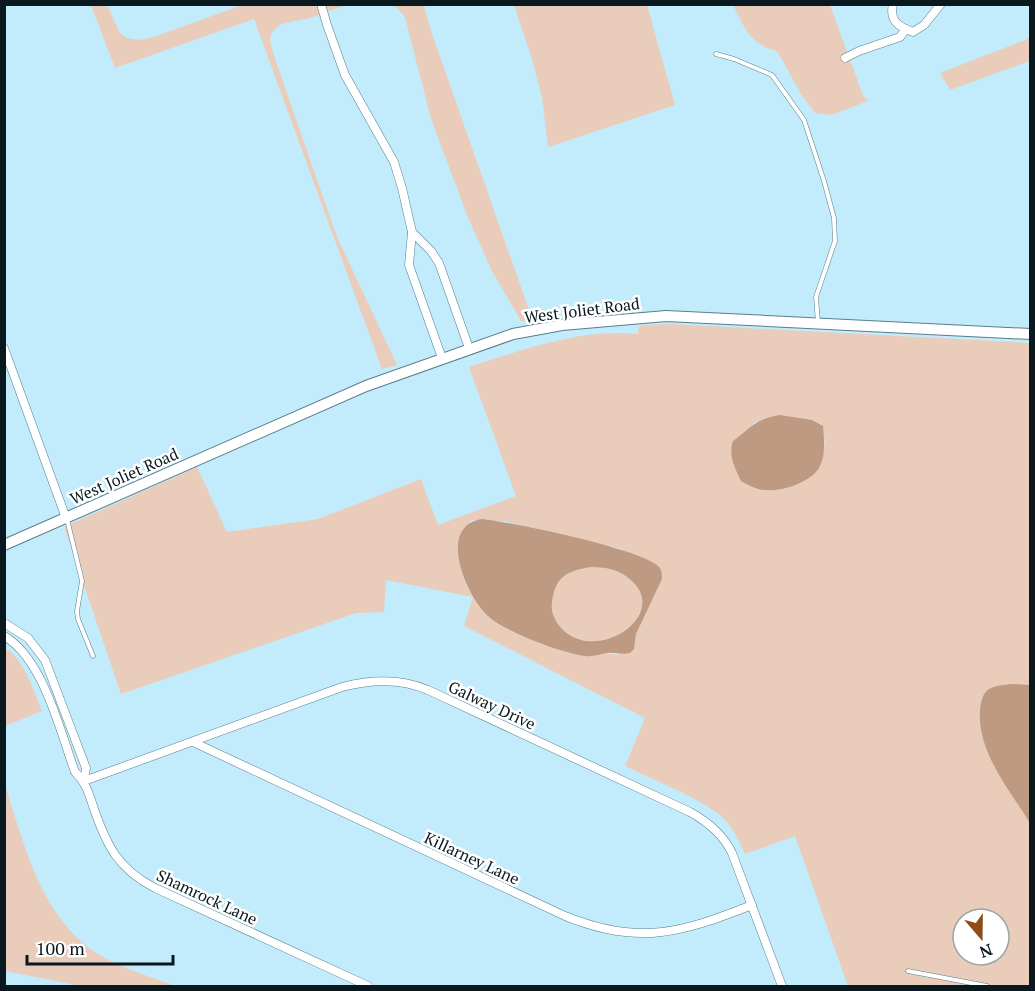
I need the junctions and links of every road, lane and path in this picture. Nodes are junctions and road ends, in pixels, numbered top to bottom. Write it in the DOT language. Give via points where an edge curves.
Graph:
graph roads {
  1 [pos="321,4"];
  2 [pos="893,4"];
  3 [pos="941,4"];
  4 [pos="906,29"];
  5 [pos="716,54"];
  6 [pos="845,58"];
  7 [pos="412,232"];
  8 [pos="818,324"];
  9 [pos="1030,334"];
  10 [pos="4,348"];
  11 [pos="469,348"];
  12 [pos="442,358"];
  13 [pos="8,369"];
  14 [pos="66,518"];
  15 [pos="4,545"];
  16 [pos="4,623"];
  17 [pos="18,631"];
  18 [pos="8,638"];
  19 [pos="93,656"];
  20 [pos="69,725"];
  21 [pos="59,729"];
  22 [pos="193,742"];
  23 [pos="84,781"];
  24 [pos="752,905"];
  25 [pos="908,971"];
  26 [pos="368,987"];
  27 [pos="782,987"];
  28 [pos="987,987"];
  1 -- 7 [label="street" via="345,75 394,162"];
  2 -- 4 [label="street" via="894,21"];
  3 -- 4 [label="street" via="918,30"];
  4 -- 6 [label="street" via="900,37"];
  5 -- 8 [label="lane" via="772,75 804,120 834,218 835,242 816,297"];
  7 -- 11 [label="street" via="439,263"];
  7 -- 12 [label="street" via="409,265"];
  8 -- 9 [label="main road, West Joliet Road"];
  8 -- 11 [label="main road, West Joliet Road" via="666,316 613,319 513,334"];
  10 -- 13 [label="street"];
  11 -- 12 [label="main road, West Joliet Road"];
  12 -- 14 [label="main road, West Joliet Road" via="366,386"];
  13 -- 14 [label="street"];
  14 -- 15 [label="main road, West Joliet Road"];
  14 -- 19 [label="lane" via="82,581 78,619"];
  16 -- 17 [label="street, Shamrock Lane"];
  17 -- 18 [label="lane"];
  17 -- 20 [label="street, Shamrock Lane" via="45,660"];
  18 -- 21 [label="street, Shamrock Lane" via="35,667"];
  20 -- 21 [label="lane"];
  20 -- 23 [label="street, Shamrock Lane" via="86,768"];
  21 -- 23 [label="street, Shamrock Lane" via="75,772"];
  22 -- 23 [label="street, Galway Drive"];
  22 -- 24 [label="street, Killarney Lane" via="565,916 603,930 641,934 676,931"];
  22 -- 24 [label="street, Galway Drive" via="352,684 410,683 699,816 729,845"];
  23 -- 26 [label="street, Shamrock Lane" via="109,846 136,877"];
  24 -- 27 [label="street, Galway Drive"];
  25 -- 28 [label="lane"];
}
